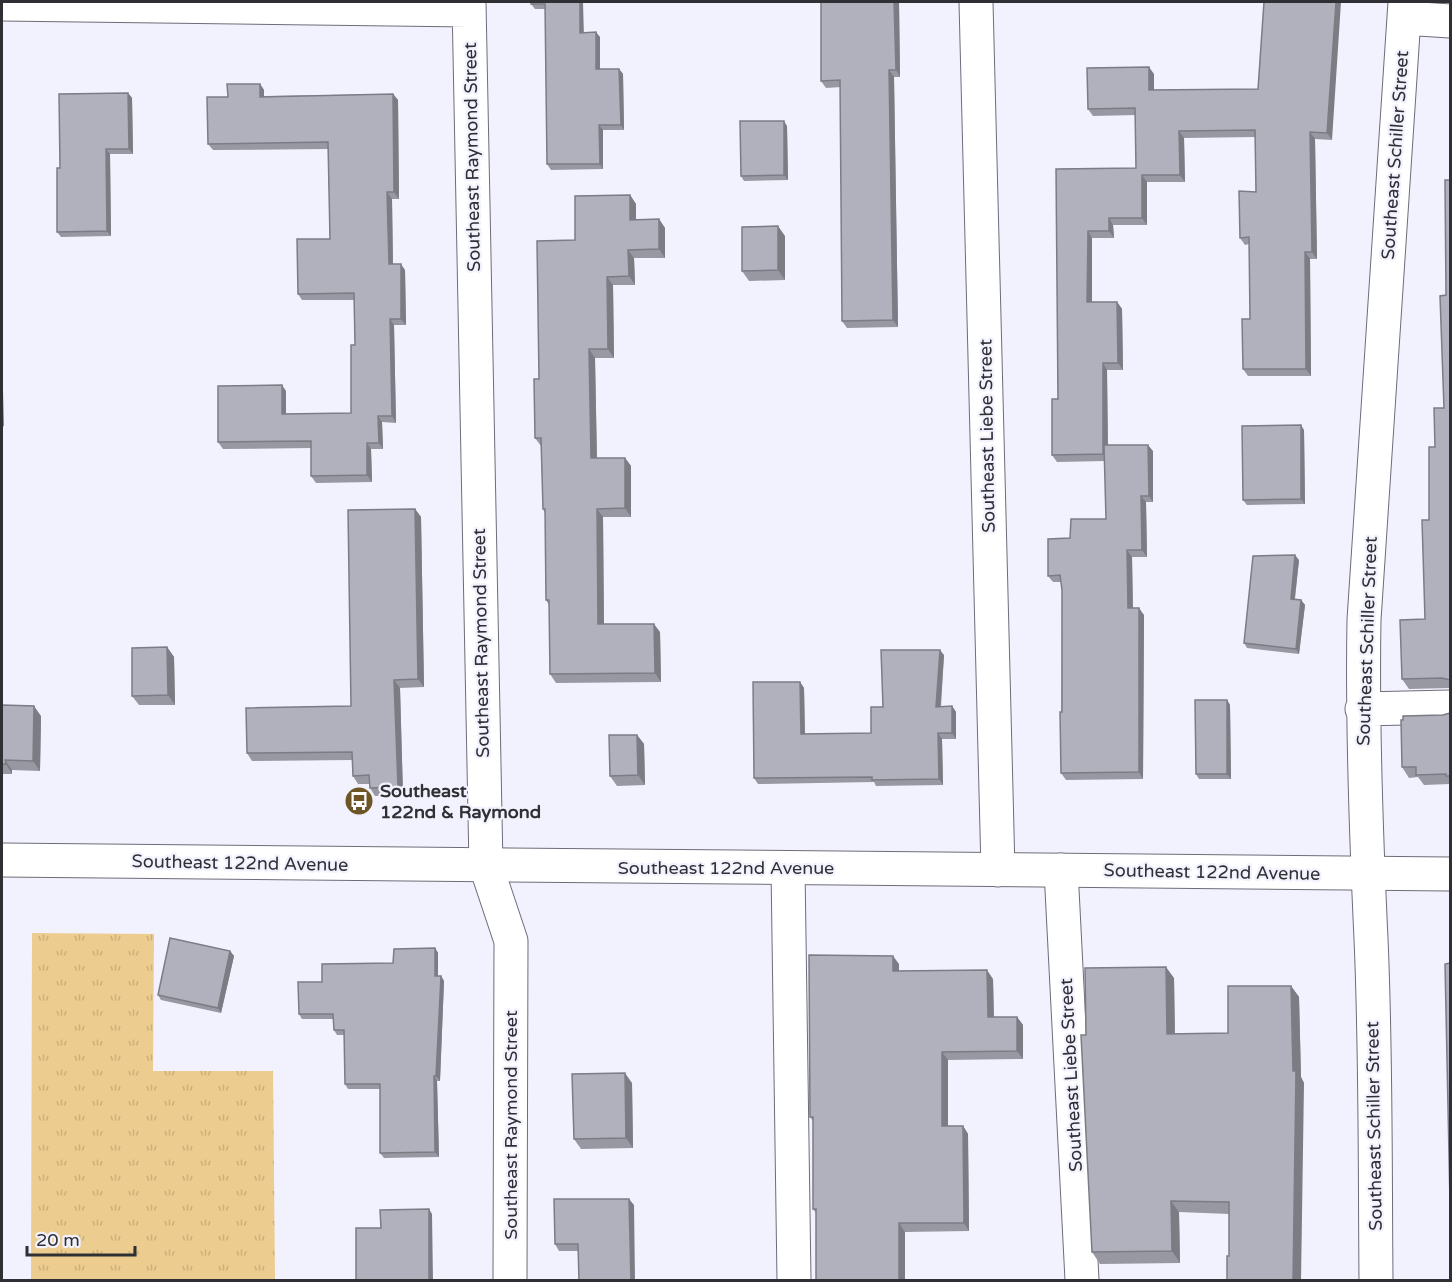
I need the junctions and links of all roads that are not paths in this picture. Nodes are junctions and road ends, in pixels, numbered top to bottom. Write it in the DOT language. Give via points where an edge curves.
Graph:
graph roads {
  1 [pos="976,2"];
  2 [pos="2,4"];
  3 [pos="469,6"];
  4 [pos="1405,10"];
  5 [pos="1450,21"];
  6 [pos="1450,707"];
  7 [pos="1362,709"];
  8 [pos="2,860"];
  9 [pos="486,866"];
  10 [pos="788,868"];
  11 [pos="998,870"];
  12 [pos="1061,870"];
  13 [pos="1367,873"];
  14 [pos="1450,874"];
  15 [pos="510,1281"];
  16 [pos="794,1281"];
  17 [pos="1082,1281"];
  18 [pos="1376,1281"];
  1 -- 11 [label="street, Southeast Liebe Street"];
  2 -- 3 [label="street"];
  3 -- 9 [label="street, Southeast Raymond Street"];
  4 -- 5 [label="street"];
  4 -- 7 [label="street, Southeast Schiller Street" via="1364,620"];
  6 -- 7 [label="street"];
  7 -- 13 [label="street, Southeast Schiller Street"];
  8 -- 9 [label="street, Southeast 122nd Avenue"];
  9 -- 10 [label="street, Southeast 122nd Avenue"];
  9 -- 15 [label="street, Southeast Raymond Street" via="511,941"];
  10 -- 11 [label="street, Southeast 122nd Avenue"];
  10 -- 16 [label="street"];
  11 -- 12 [label="street, Southeast 122nd Avenue"];
  12 -- 13 [label="street, Southeast 122nd Avenue"];
  12 -- 17 [label="street, Southeast Liebe Street"];
  13 -- 14 [label="street, Southeast 122nd Avenue"];
  13 -- 18 [label="street, Southeast Schiller Street"];
}
